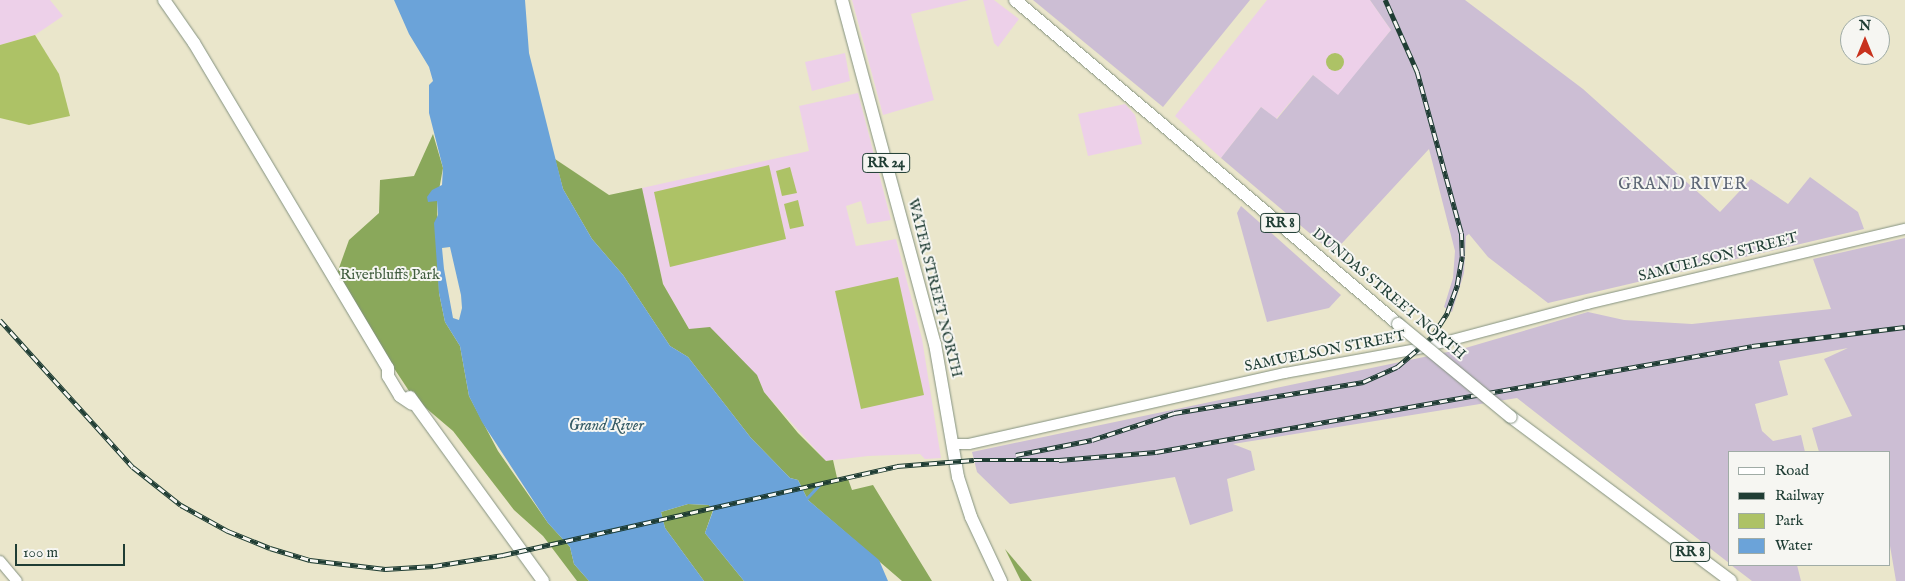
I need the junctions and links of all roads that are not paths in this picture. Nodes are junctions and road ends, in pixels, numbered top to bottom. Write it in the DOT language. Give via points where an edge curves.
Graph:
graph roads {
  1 [pos="164,0"];
  2 [pos="842,0"];
  3 [pos="1015,0"];
  4 [pos="1905,229"];
  5 [pos="953,444"];
  6 [pos="0,561"];
  7 [pos="17,581"];
  8 [pos="543,581"];
  9 [pos="1001,581"];
  10 [pos="1731,581"];
  1 -- 8 [label="main road" via="194,43 388,368 388,376 400,396 412,404"];
  2 -- 5 [label="main road, WATER STREET NORTH / RR 24" via="935,344"];
  3 -- 10 [label="main road, DUNDAS STREET NORTH / RR 8, bridge" via="1511,417"];
  4 -- 5 [label="street, SAMUELSON STREET" via="1587,304 1422,348 1277,375 969,444"];
  5 -- 9 [label="main road, WATER STREET NORTH / RR 24" via="971,517"];
  6 -- 7 [label="street"];
}
